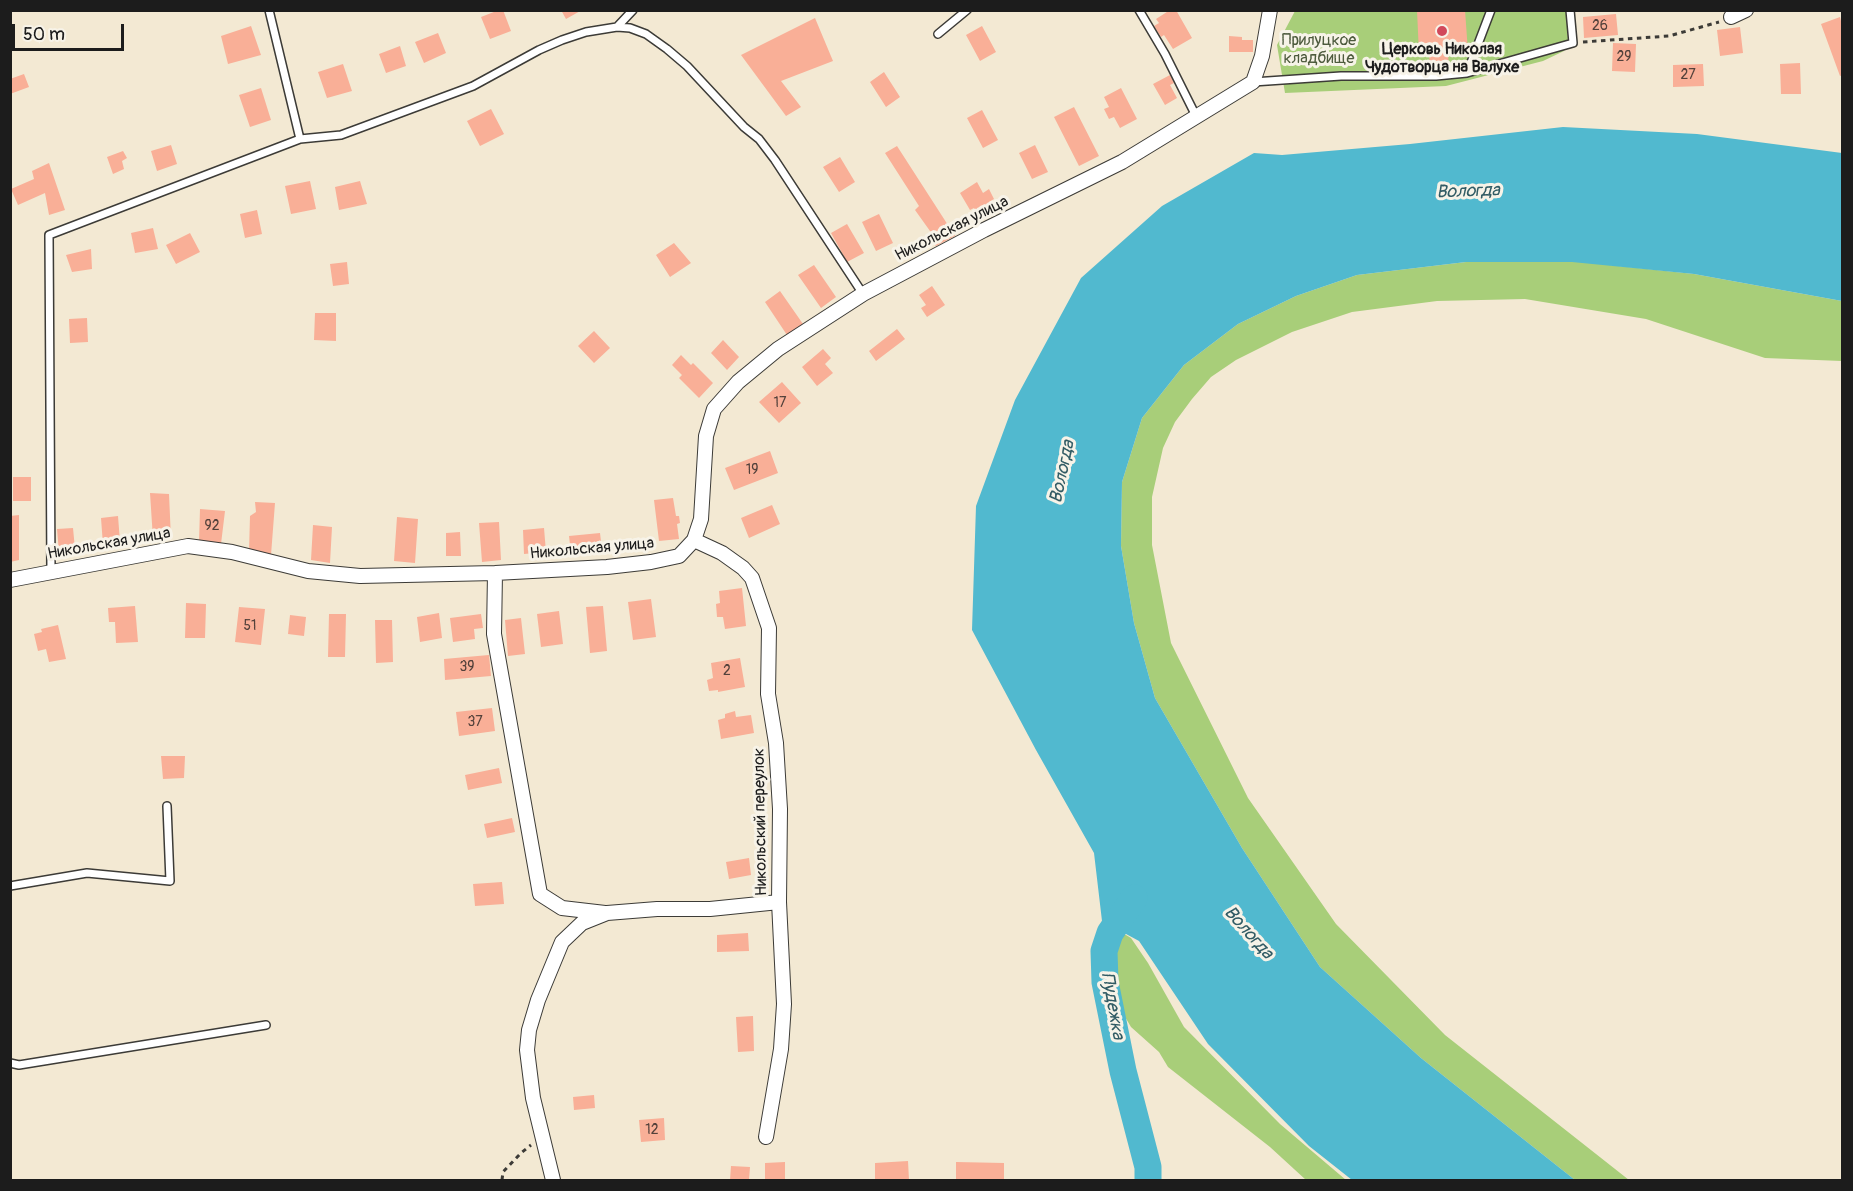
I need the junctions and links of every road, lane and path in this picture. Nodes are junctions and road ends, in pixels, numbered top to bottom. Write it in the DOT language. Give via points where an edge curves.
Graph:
graph roads {
  1 [pos="269,10"];
  2 [pos="633,10"];
  3 [pos="967,10"];
  4 [pos="1139,10"];
  5 [pos="1270,10"];
  6 [pos="1491,10"];
  7 [pos="1570,10"];
  8 [pos="1746,10"];
  9 [pos="1731,18"];
  10 [pos="616,27"];
  11 [pos="938,34"];
  12 [pos="1573,43"];
  13 [pos="1467,73"];
  14 [pos="1253,82"];
  15 [pos="1197,118"];
  16 [pos="300,139"];
  17 [pos="863,294"];
  18 [pos="694,540"];
  19 [pos="51,572"];
  20 [pos="495,573"];
  21 [pos="10,580"];
  22 [pos="168,806"];
  23 [pos="10,886"];
  24 [pos="779,902"];
  25 [pos="607,914"];
  26 [pos="266,1025"];
  27 [pos="10,1063"];
  28 [pos="543,1137"];
  29 [pos="766,1137"];
  30 [pos="502,1180"];
  31 [pos="553,1180"];
  1 -- 16 [label="lane"];
  2 -- 10 [label="lane"];
  3 -- 11 [label="lane"];
  4 -- 15 [label="lane"];
  5 -- 14 [label="street"];
  6 -- 13 [label="lane"];
  7 -- 12 [label="lane"];
  8 -- 9 [label="street"];
  9 -- 12 [label="path" via="1669,36"];
  10 -- 16 [label="lane" via="562,40 473,86 341,135"];
  10 -- 17 [label="lane" via="646,34 667,49 759,139"];
  12 -- 13 [label="lane"];
  13 -- 14 [label="lane"];
  14 -- 15 [label="street, Никольская улица"];
  15 -- 17 [label="street, Никольская улица" via="1122,162"];
  16 -- 19 [label="lane" via="49,235"];
  17 -- 18 [label="street, Никольская улица" via="778,349 738,382 714,409 706,436 701,519"];
  18 -- 20 [label="street, Никольская улица" via="679,556 651,562"];
  18 -- 24 [label="street, Никольский переулок" via="722,553 752,578 769,628 768,694 780,809"];
  19 -- 20 [label="street, Никольская улица" via="188,546 232,552 308,571 360,576"];
  19 -- 21 [label="street, Никольская улица"];
  20 -- 25 [label="street" via="494,634 540,894 562,908"];
  22 -- 23 [label="lane" via="170,880 87,873"];
  24 -- 25 [label="street"];
  24 -- 29 [label="street, Никольский переулок" via="783,1015"];
  25 -- 28 [label="street" via="582,923 562,942 529,1029 526,1050"];
  26 -- 27 [label="lane" via="19,1065"];
  28 -- 30 [label="path" via="521,1153 503,1172"];
  28 -- 31 [label="street"];
}
